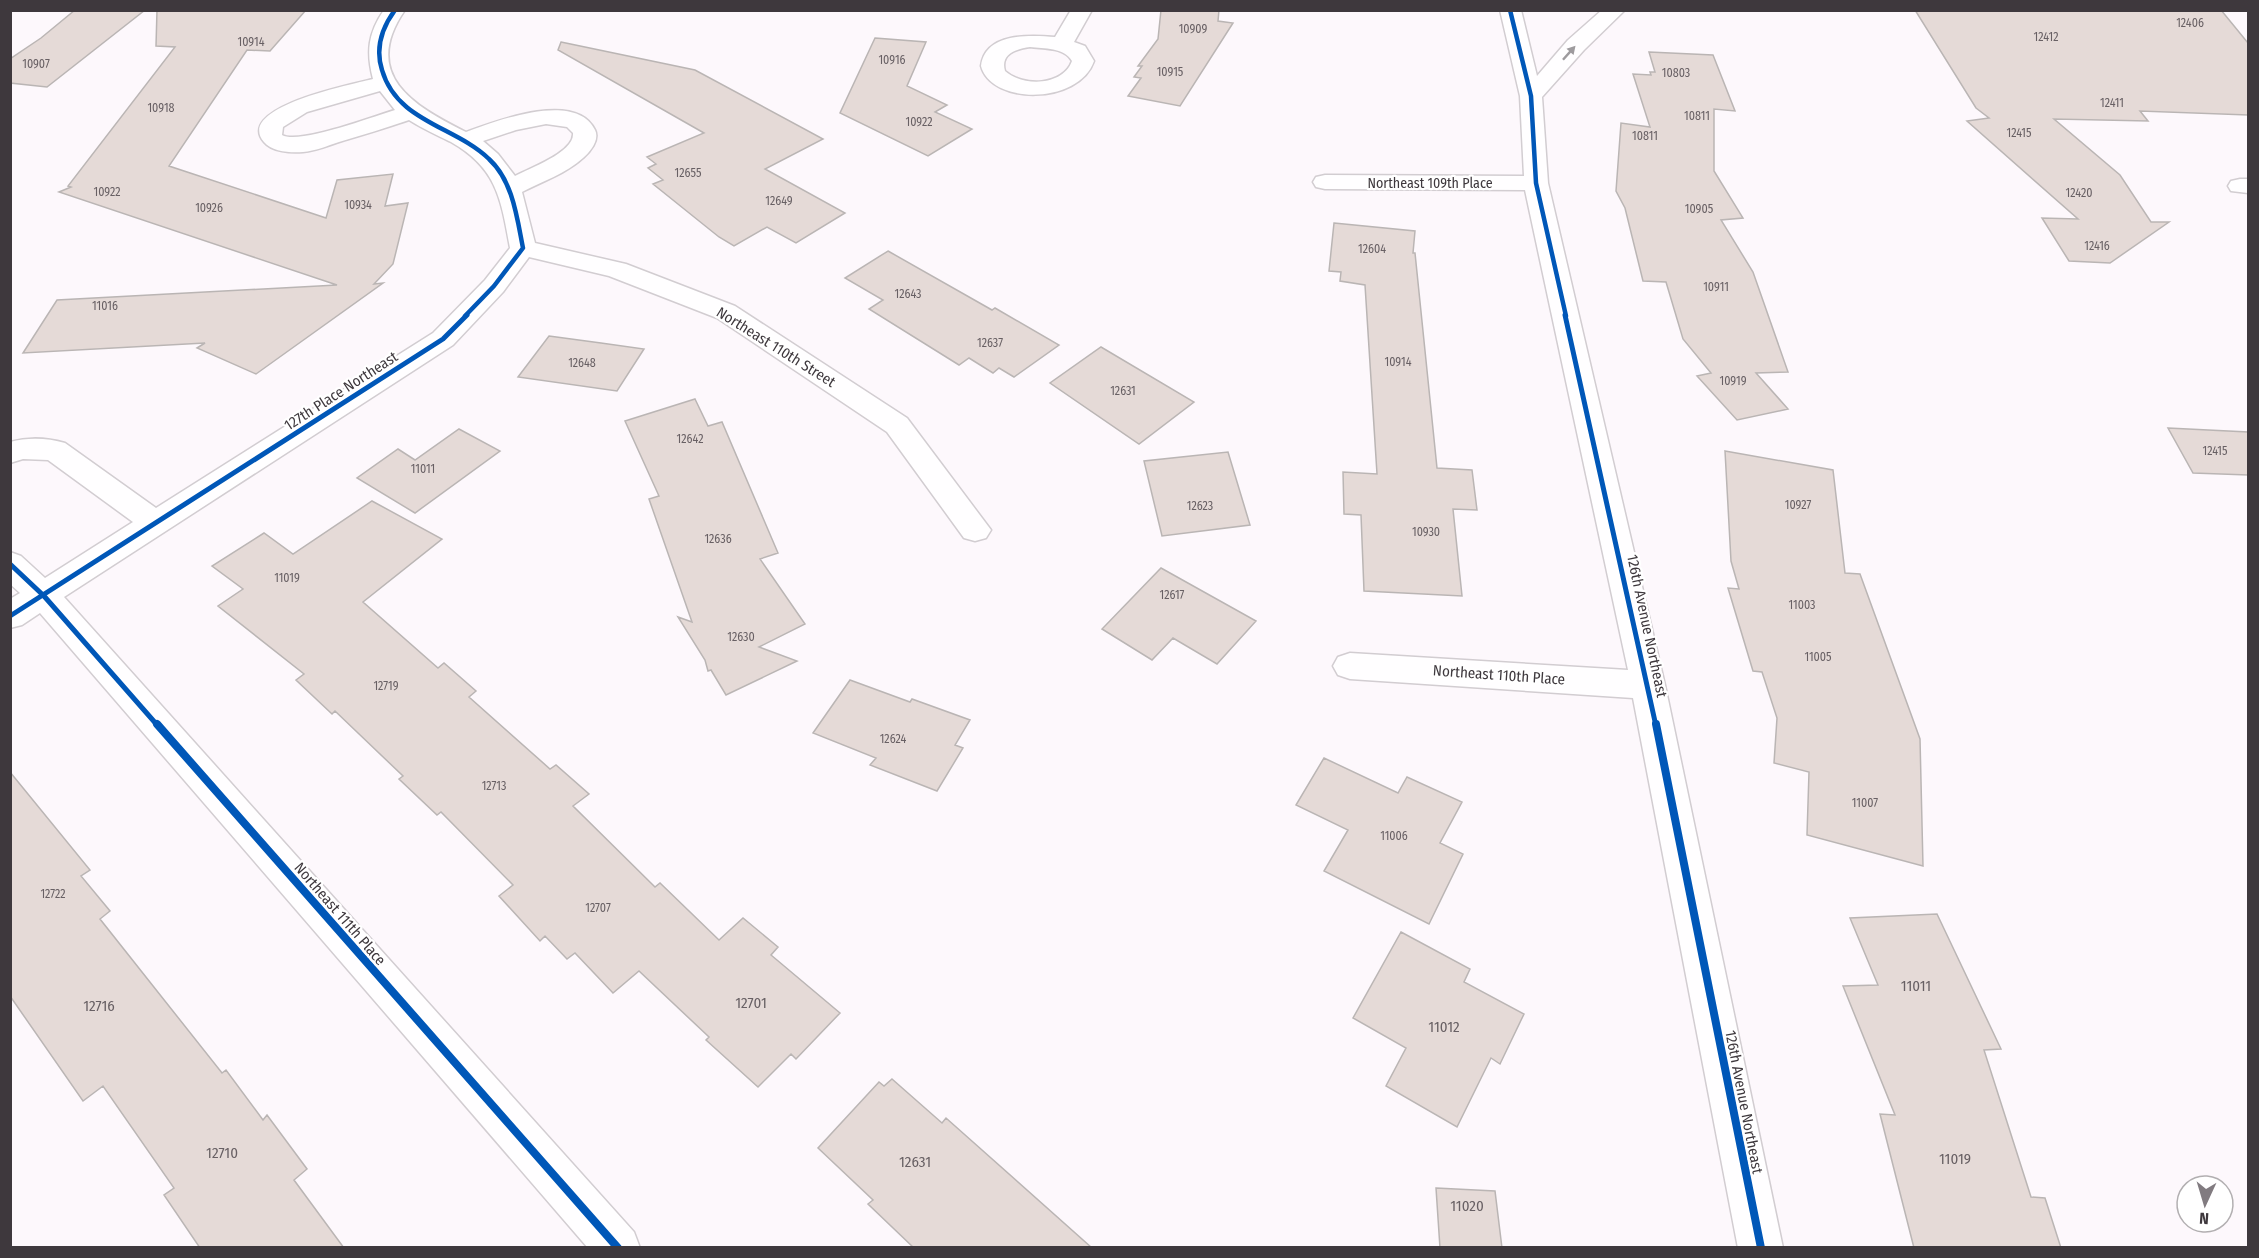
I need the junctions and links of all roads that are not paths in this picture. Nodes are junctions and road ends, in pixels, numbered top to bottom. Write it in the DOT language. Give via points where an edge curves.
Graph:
graph roads {
  1 [pos="395,10"];
  2 [pos="1082,10"];
  3 [pos="1510,10"];
  4 [pos="1615,10"];
  5 [pos="1061,43"];
  6 [pos="386,82"];
  7 [pos="1531,96"];
  8 [pos="412,112"];
  9 [pos="464,140"];
  10 [pos="1324,182"];
  11 [pos="1536,183"];
  12 [pos="509,189"];
  13 [pos="523,248"];
  14 [pos="10,453"];
  15 [pos="155,523"];
  16 [pos="975,530"];
  17 [pos="10,564"];
  18 [pos="44,596"];
  19 [pos="10,616"];
  20 [pos="1350,666"];
  21 [pos="1648,685"];
  22 [pos="618,1248"];
  23 [pos="1761,1248"];
  1 -- 6 [label="street" via="377,48 381,75"];
  2 -- 5 [label="street"];
  3 -- 7 [label="street, 126th Avenue Northeast"];
  7 -- 4 [label="street, one-way" via="1576,45"];
  6 -- 8 [label="street" via="397,101"];
  6 -- 8 [label="street" via="289,112 272,125 272,138 291,146 305,145"];
  7 -- 11 [label="street, 126th Avenue Northeast"];
  8 -- 9 [label="street"];
  9 -- 12 [label="street" via="491,160"];
  9 -- 12 [label="street" via="543,117 568,120 584,130 582,147"];
  10 -- 11 [label="street, Northeast 109th Place"];
  11 -- 21 [label="street, 126th Avenue Northeast"];
  12 -- 13 [label="street"];
  13 -- 15 [label="street, 127th Place Northeast" via="494,286 443,339"];
  13 -- 16 [label="street, Northeast 110th Street" via="617,270 726,312 897,425"];
  14 -- 15 [label="street" via="21,449 55,450"];
  15 -- 18 [label="street, 127th Place Northeast"];
  17 -- 18 [label="street"];
  18 -- 19 [label="street, 127th Place Northeast"];
  18 -- 22 [label="street, Northeast 111th Place"];
  20 -- 21 [label="street, Northeast 110th Place"];
  21 -- 23 [label="street, 126th Avenue Northeast"];
}
